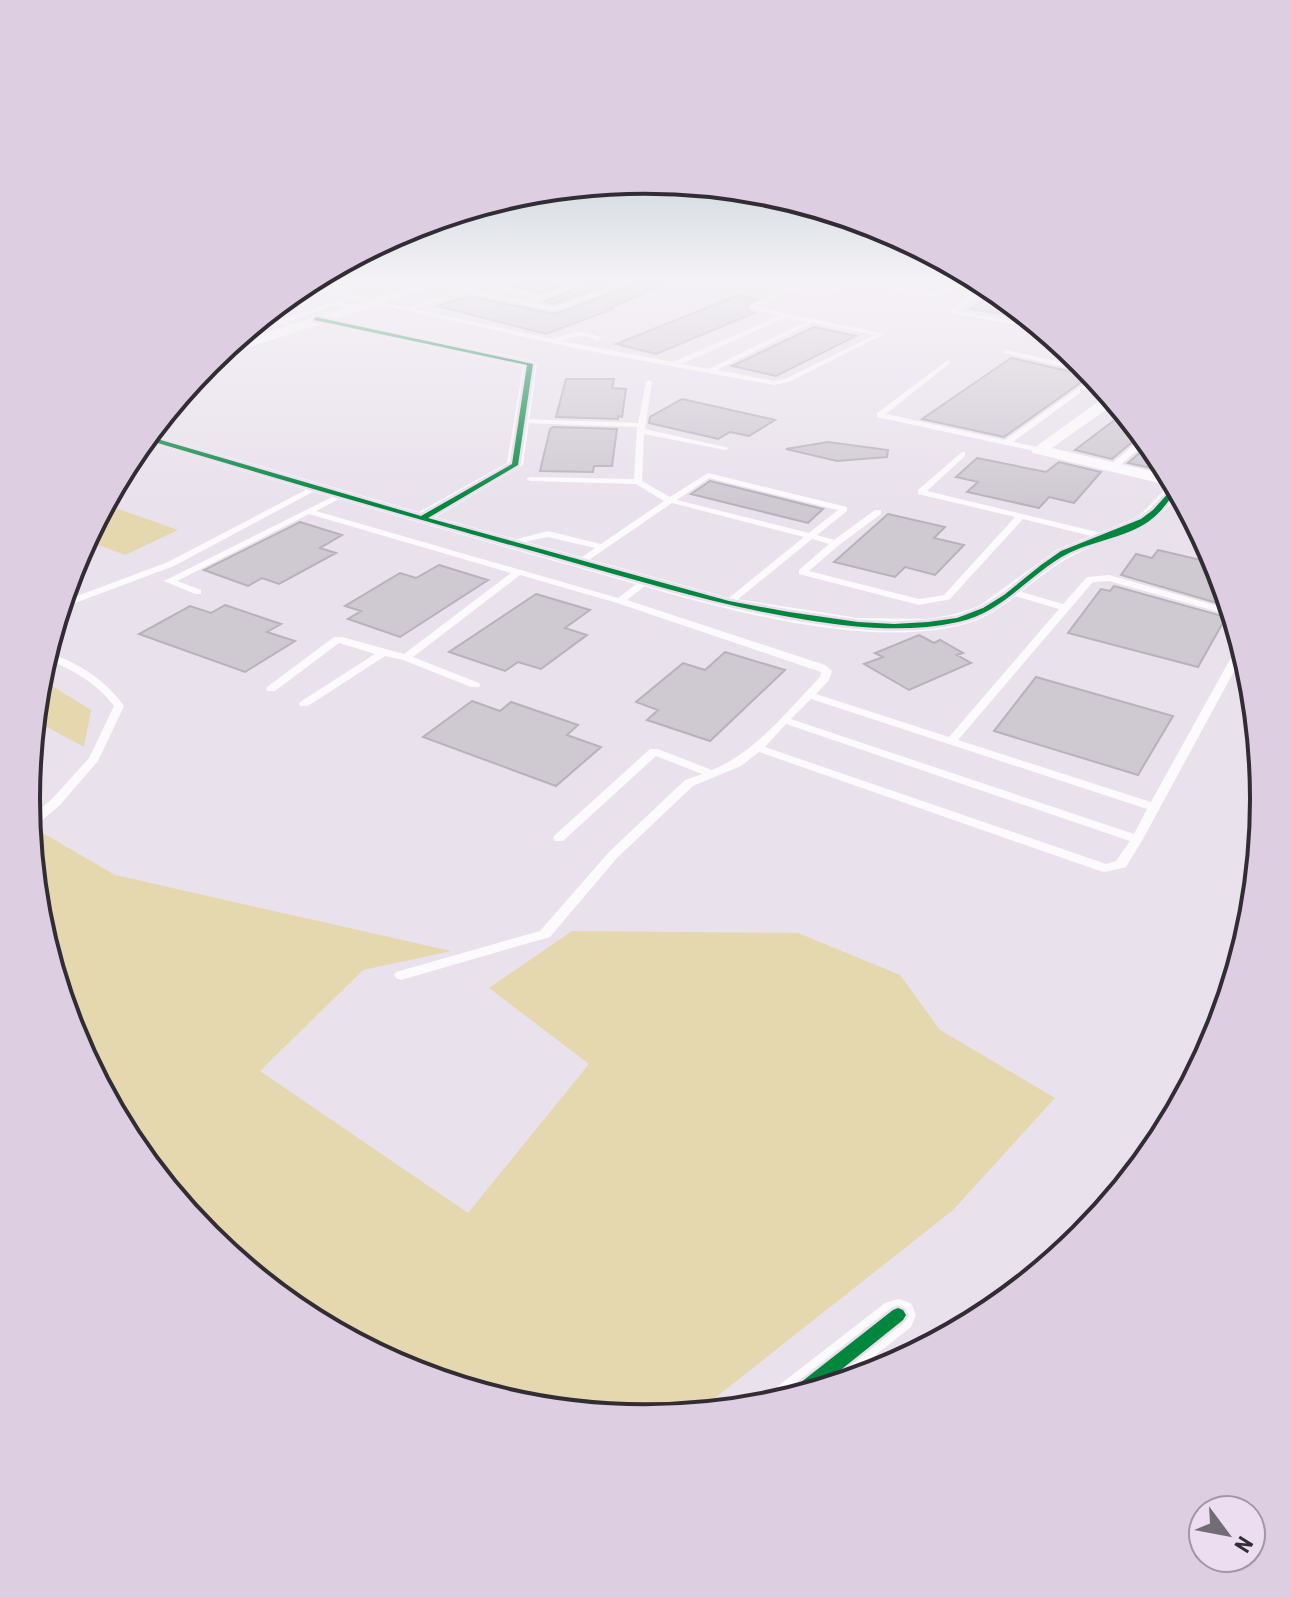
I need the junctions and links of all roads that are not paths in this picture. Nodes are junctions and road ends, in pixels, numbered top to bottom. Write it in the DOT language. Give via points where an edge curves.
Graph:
graph roads {
  1 [pos="485,355"];
  2 [pos="619,355"];
  3 [pos="698,355"];
  4 [pos="744,355"];
  5 [pos="839,355"];
  6 [pos="1016,355"];
  7 [pos="948,362"];
  8 [pos="675,365"];
  9 [pos="1072,369"];
  10 [pos="709,372"];
  11 [pos="649,382"];
  12 [pos="1085,383"];
  13 [pos="1104,404"];
  14 [pos="522,421"];
  15 [pos="641,428"];
  16 [pos="158,441"];
  17 [pos="1006,443"];
  18 [pos="1137,446"];
  19 [pos="725,448"];
  20 [pos="1039,450"];
  21 [pos="962,454"];
  22 [pos="1113,467"];
  23 [pos="530,479"];
  24 [pos="638,482"];
  25 [pos="1161,482"];
  26 [pos="316,488"];
  27 [pos="1168,493"];
  28 [pos="340,495"];
  29 [pos="668,500"];
  30 [pos="308,511"];
  31 [pos="878,512"];
  32 [pos="1021,516"];
  33 [pos="422,518"];
  34 [pos="811,537"];
  35 [pos="1107,537"];
  36 [pos="513,543"];
  37 [pos="836,543"];
  38 [pos="603,547"];
  39 [pos="580,562"];
  40 [pos="519,571"];
  41 [pos="647,580"];
  42 [pos="198,592"];
  43 [pos="1015,593"];
  44 [pos="73,601"];
  45 [pos="620,601"];
  46 [pos="728,603"];
  47 [pos="1063,607"];
  48 [pos="1221,609"];
  49 [pos="383,653"];
  50 [pos="406,658"];
  51 [pos="57,660"];
  52 [pos="1234,661"];
  53 [pos="475,685"];
  54 [pos="271,689"];
  55 [pos="809,695"];
  56 [pos="304,704"];
  57 [pos="784,720"];
  58 [pos="952,740"];
  59 [pos="757,748"];
  60 [pos="710,773"];
  61 [pos="1154,807"];
  62 [pos="40,815"];
  63 [pos="559,838"];
  64 [pos="1137,839"];
  65 [pos="401,975"];
  66 [pos="898,1315"];
  67 [pos="817,1379"];
  1 -- 14 [label="street" via="530,364"];
  2 -- 8 [label="lane"];
  3 -- 8 [label="lane"];
  4 -- 10 [label="lane"];
  5 -- 10 [label="lane" via="781,383"];
  6 -- 9 [label="lane"];
  7 -- 17 [label="lane" via="880,415"];
  8 -- 10 [label="lane"];
  11 -- 15 [label="lane"];
  12 -- 17 [label="lane"];
  13 -- 20 [label="street"];
  14 -- 15 [label="lane"];
  14 -- 33 [label="street" via="515,465"];
  15 -- 19 [label="lane"];
  15 -- 24 [label="lane"];
  16 -- 26 [label="street"];
  17 -- 20 [label="lane"];
  18 -- 22 [label="lane"];
  20 -- 22 [label="street"];
  21 -- 32 [label="lane" via="921,492"];
  22 -- 25 [label="street"];
  23 -- 24 [label="lane"];
  24 -- 29 [label="lane"];
  26 -- 28 [label="street"];
  26 -- 44 [label="lane" via="171,564"];
  27 -- 35 [label="street" via="1146,520"];
  28 -- 30 [label="lane"];
  28 -- 33 [label="street"];
  29 -- 34 [label="lane"];
  29 -- 34 [label="lane" via="708,475 844,509"];
  29 -- 38 [label="lane"];
  30 -- 40 [label="lane"];
  30 -- 42 [label="lane" via="169,581"];
  31 -- 37 [label="lane"];
  32 -- 35 [label="lane"];
  32 -- 37 [label="lane" via="947,597 934,601 919,602 802,572"];
  33 -- 36 [label="street"];
  34 -- 37 [label="lane"];
  34 -- 46 [label="lane"];
  35 -- 43 [label="street" via="1063,553"];
  36 -- 38 [label="lane" via="548,534"];
  36 -- 39 [label="street"];
  38 -- 39 [label="lane"];
  39 -- 41 [label="street"];
  40 -- 45 [label="lane"];
  40 -- 50 [label="lane"];
  41 -- 45 [label="lane"];
  41 -- 46 [label="street"];
  43 -- 46 [label="street" via="952,621 910,626 786,615"];
  43 -- 47 [label="lane"];
  45 -- 55 [label="lane" via="821,667 827,671 825,678"];
  47 -- 48 [label="lane" via="1090,579 1109,578"];
  47 -- 58 [label="lane"];
  49 -- 50 [label="lane"];
  49 -- 54 [label="lane" via="338,639"];
  49 -- 56 [label="lane"];
  50 -- 53 [label="lane"];
  51 -- 62 [label="lane" via="108,688 119,706 94,759"];
  52 -- 61 [label="lane"];
  55 -- 57 [label="lane"];
  55 -- 58 [label="lane"];
  57 -- 59 [label="lane"];
  57 -- 64 [label="lane"];
  58 -- 61 [label="lane"];
  59 -- 60 [label="lane" via="737,764"];
  59 -- 64 [label="lane" via="1090,865 1121,864"];
  60 -- 63 [label="lane" via="654,751"];
  60 -- 65 [label="lane" via="689,783 613,855 545,934"];
  61 -- 64 [label="lane"];
  66 -- 67 [label="street"];
}
